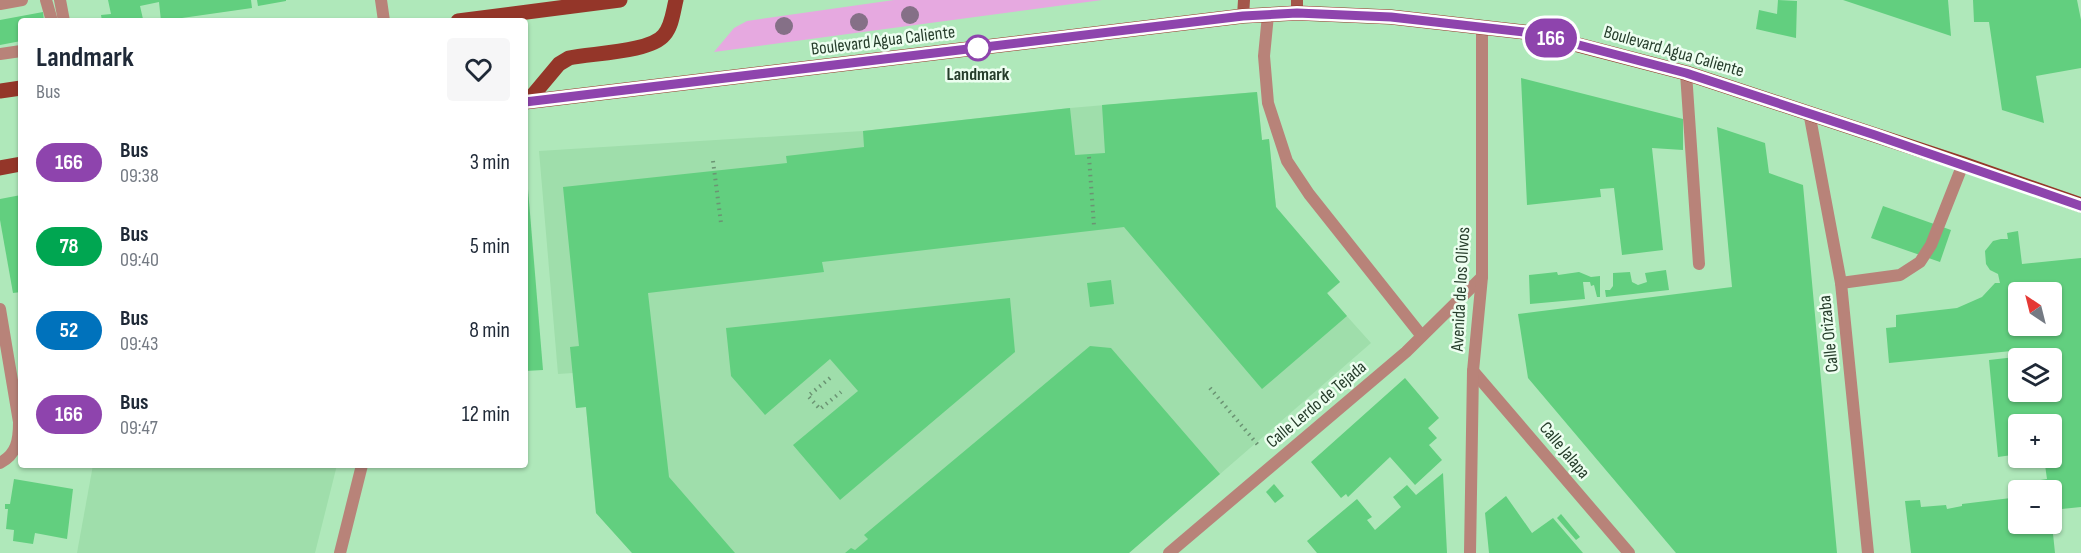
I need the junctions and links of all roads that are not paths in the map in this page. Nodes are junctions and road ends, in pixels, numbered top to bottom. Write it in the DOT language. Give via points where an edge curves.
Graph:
graph roads {
  1 [pos="22,0"];
  2 [pos="46,0"];
  3 [pos="60,0"];
  4 [pos="381,0"];
  5 [pos="620,0"];
  6 [pos="676,0"];
  7 [pos="1244,0"];
  8 [pos="0,4"];
  9 [pos="1297,7"];
  10 [pos="1268,15"];
  11 [pos="1243,16"];
  12 [pos="51,18"];
  13 [pos="63,18"];
  14 [pos="384,18"];
  15 [pos="481,18"];
  16 [pos="1482,27"];
  17 [pos="18,51"];
  18 [pos="0,54"];
  19 [pos="1686,73"];
  20 [pos="18,88"];
  21 [pos="0,91"];
  22 [pos="528,101"];
  23 [pos="528,102"];
  24 [pos="1809,112"];
  25 [pos="1963,164"];
  26 [pos="18,165"];
  27 [pos="0,168"];
  28 [pos="2081,206"];
  29 [pos="1699,264"];
  30 [pos="1482,277"];
  31 [pos="1841,283"];
  32 [pos="0,309"];
  33 [pos="1421,335"];
  34 [pos="1473,370"];
  35 [pos="18,425"];
  36 [pos="18,442"];
  37 [pos="0,463"];
  38 [pos="361,468"];
  39 [pos="340,553"];
  40 [pos="1169,553"];
  41 [pos="1470,553"];
  42 [pos="1629,553"];
  43 [pos="1868,553"];
  1 -- 8 [label="street"];
  2 -- 12 [label="street"];
  3 -- 13 [label="street"];
  4 -- 14 [label="street"];
  5 -- 15 [label="main road"];
  6 -- 22 [label="main road" via="670,25 657,42 569,58 559,64"];
  7 -- 11 [label="main road"];
  9 -- 10 [label="main road, Boulevard Agua Caliente"];
  9 -- 16 [label="main road, Boulevard Agua Caliente"];
  10 -- 11 [label="main road, Boulevard Agua Caliente"];
  10 -- 33 [label="street" via="1264,56 1268,104 1287,161"];
  11 -- 23 [label="main road, Boulevard Agua Caliente"];
  16 -- 19 [label="main road, Boulevard Agua Caliente" via="1533,33"];
  16 -- 30 [label="street, Avenida de los Olivos"];
  17 -- 18 [label="street"];
  19 -- 24 [label="main road, Boulevard Agua Caliente"];
  19 -- 29 [label="street"];
  20 -- 21 [label="main road"];
  24 -- 25 [label="main road, Boulevard Agua Caliente"];
  24 -- 31 [label="street, Calle Orizaba"];
  25 -- 28 [label="main road, Boulevard Agua Caliente"];
  25 -- 31 [label="street" via="1931,246 1920,261 1900,275"];
  26 -- 27 [label="main road"];
  30 -- 33 [label="street, Calle Lerdo de Tejada"];
  30 -- 34 [label="street, Avenida de los Olivos"];
  31 -- 43 [label="street, Calle Orizaba"];
  32 -- 35 [label="street"];
  33 -- 40 [label="street, Calle Lerdo de Tejada" via="1406,352"];
  34 -- 41 [label="street, Avenida de los Olivos"];
  34 -- 42 [label="street, Calle Jalapa"];
  36 -- 37 [label="street" via="13,454"];
  38 -- 39 [label="street"];
}
